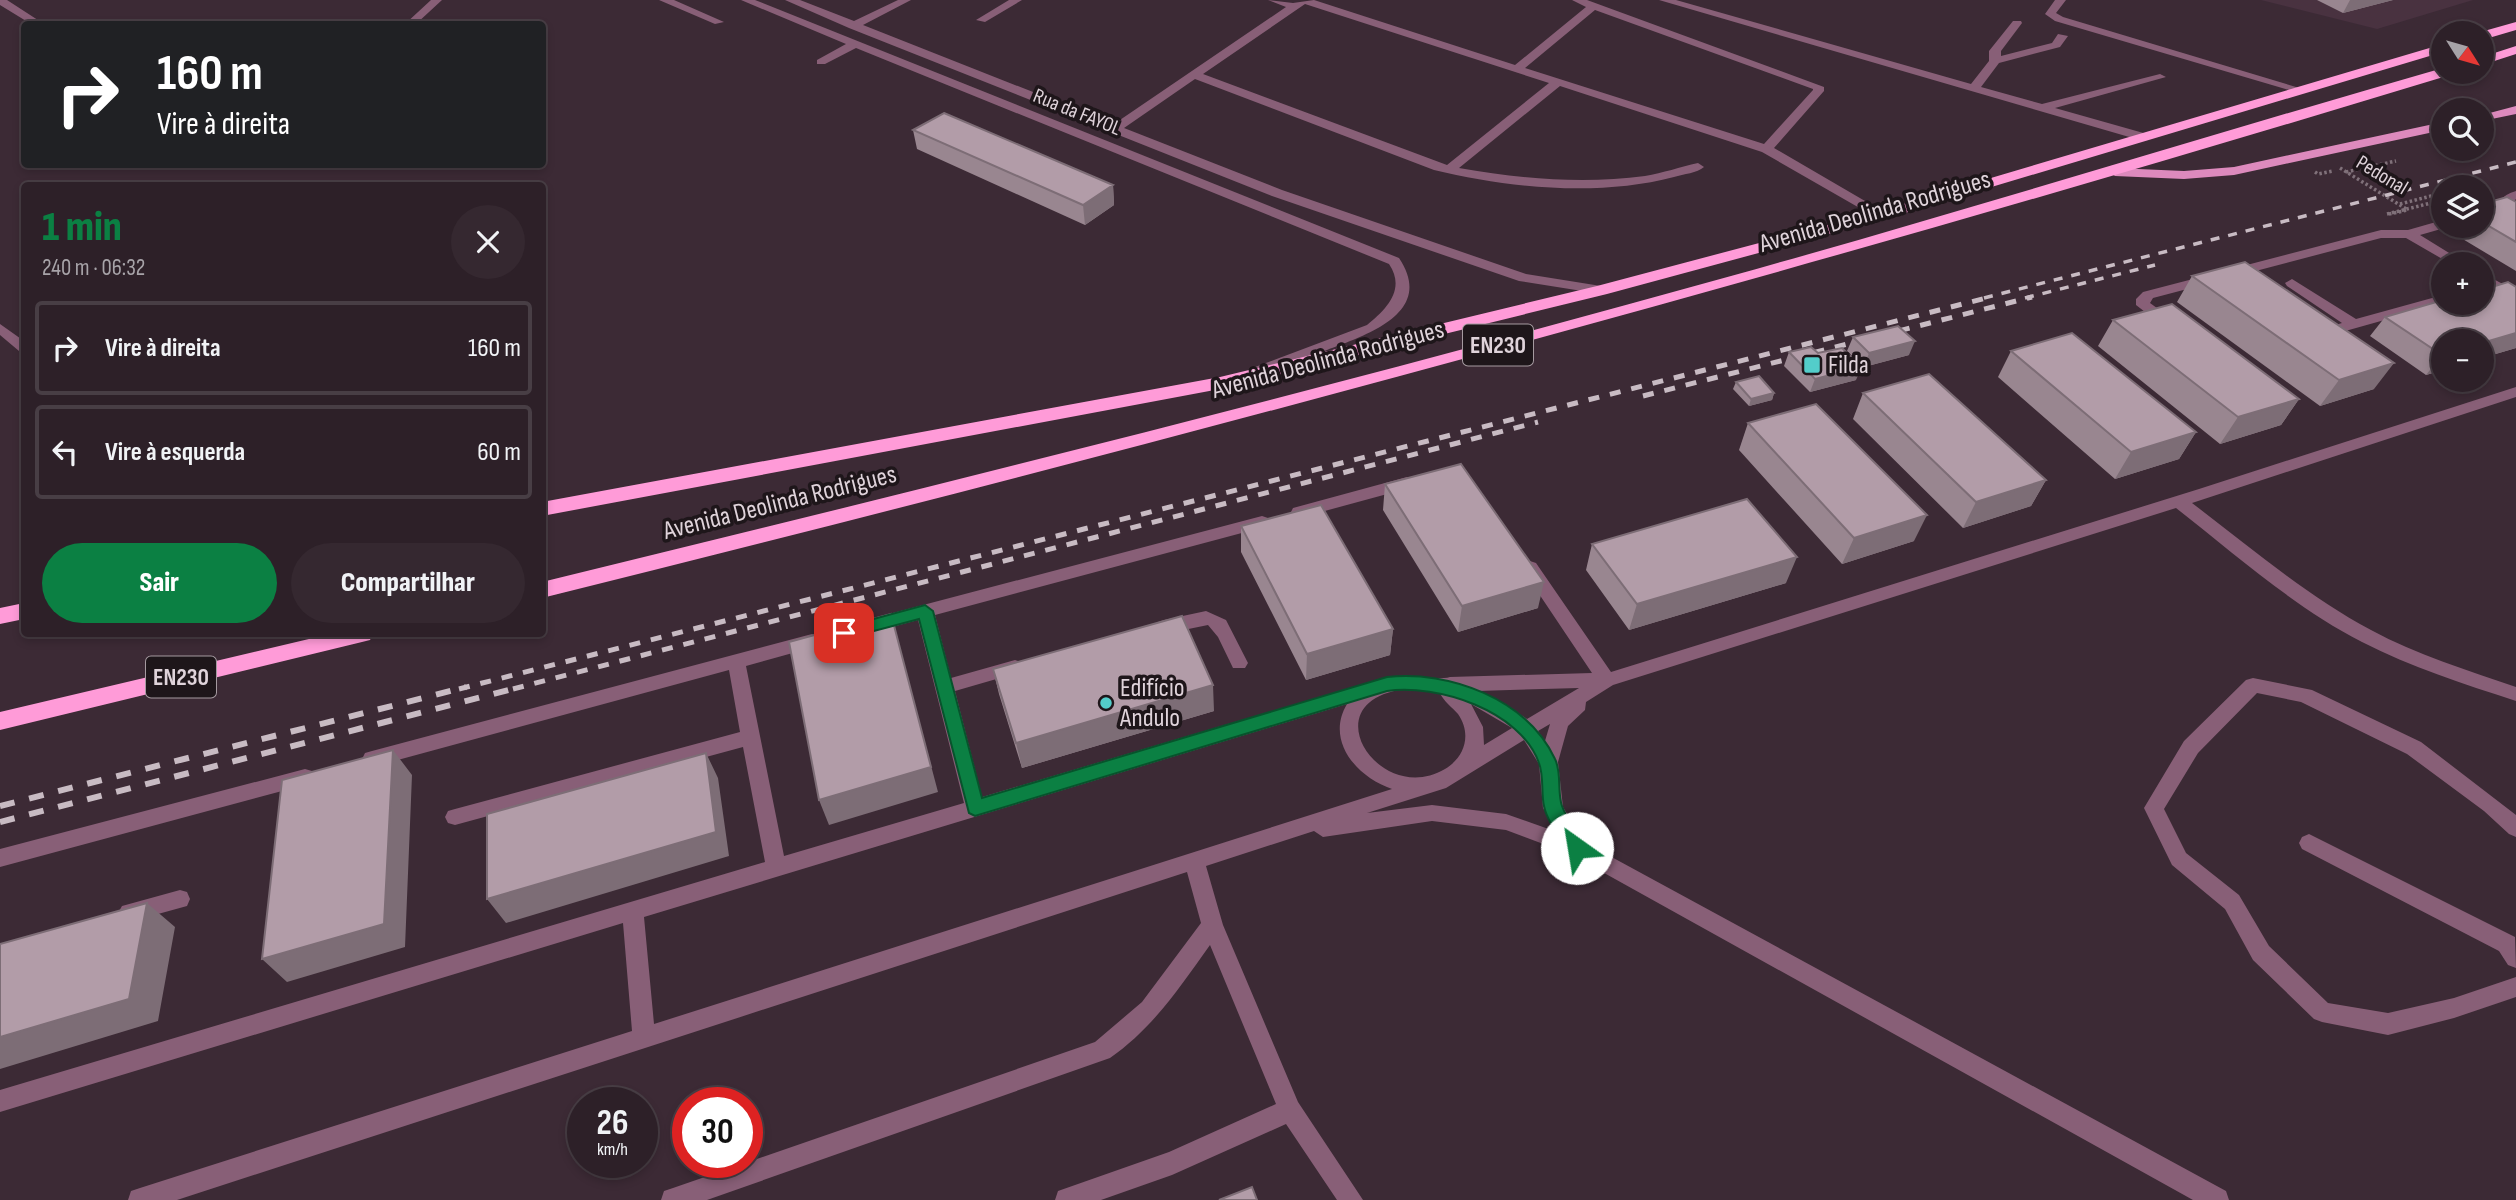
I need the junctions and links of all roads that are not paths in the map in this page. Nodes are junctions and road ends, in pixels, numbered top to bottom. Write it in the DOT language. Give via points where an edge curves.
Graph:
graph roads {
  1 [pos="0,0"];
  2 [pos="437,0"];
  3 [pos="664,0"];
  4 [pos="746,0"];
  5 [pos="789,0"];
  6 [pos="906,0"];
  7 [pos="1017,0"];
  8 [pos="1273,0"];
  9 [pos="1577,0"];
  10 [pos="1664,0"];
  11 [pos="2061,0"];
  12 [pos="1300,2"];
  13 [pos="1594,6"];
  14 [pos="981,20"];
  15 [pos="33,21"];
  16 [pos="413,21"];
  17 [pos="719,22"];
  18 [pos="2017,23"];
  19 [pos="853,26"];
  20 [pos="2516,26"];
  21 [pos="2494,32"];
  22 [pos="2062,36"];
  23 [pos="856,44"];
  24 [pos="2516,50"];
  25 [pos="2431,52"];
  26 [pos="2494,57"];
  27 [pos="1995,61"];
  28 [pos="821,62"];
  29 [pos="1517,69"];
  30 [pos="1194,75"];
  31 [pos="2160,76"];
  32 [pos="2431,76"];
  33 [pos="1558,82"];
  34 [pos="1973,89"];
  35 [pos="2300,90"];
  36 [pos="2040,108"];
  37 [pos="2516,110"];
  38 [pos="2494,115"];
  39 [pos="1115,129"];
  40 [pos="2431,129"];
  41 [pos="2143,137"];
  42 [pos="1766,149"];
  43 [pos="1698,167"];
  44 [pos="1450,169"];
  45 [pos="2115,172"];
  46 [pos="2516,195"];
  47 [pos="2502,206"];
  48 [pos="2494,209"];
  49 [pos="2516,214"];
  50 [pos="1882,215"];
  51 [pos="2431,228"];
  52 [pos="2409,234"];
  53 [pos="2440,252"];
  54 [pos="2292,283"];
  55 [pos="2494,287"];
  56 [pos="1601,290"];
  57 [pos="2516,297"];
  58 [pos="2431,302"];
  59 [pos="2353,324"];
  60 [pos="0,328"];
  61 [pos="2176,328"];
  62 [pos="2324,332"];
  63 [pos="21,346"];
  64 [pos="1220,383"];
  65 [pos="2516,392"];
  66 [pos="1428,477"];
  67 [pos="2178,501"];
  68 [pos="546,508"];
  69 [pos="1523,556"];
  70 [pos="546,589"];
  71 [pos="925,611"];
  72 [pos="21,612"];
  73 [pos="0,616"];
  74 [pos="858,629"];
  75 [pos="1150,631"];
  76 [pos="831,636"];
  77 [pos="350,637"];
  78 [pos="736,662"];
  79 [pos="1034,662"];
  80 [pos="1239,663"];
  81 [pos="1607,680"];
  82 [pos="1387,684"];
  83 [pos="1429,684"];
  84 [pos="944,687"];
  85 [pos="2516,694"];
  86 [pos="0,721"];
  87 [pos="1525,728"];
  88 [pos="751,737"];
  89 [pos="1548,762"];
  90 [pos="348,765"];
  91 [pos="321,772"];
  92 [pos="1448,777"];
  93 [pos="975,808"];
  94 [pos="456,817"];
  95 [pos="2516,828"];
  96 [pos="1276,834"];
  97 [pos="2309,843"];
  98 [pos="1577,848"];
  99 [pos="0,858"];
  100 [pos="1194,860"];
  101 [pos="776,867"];
  102 [pos="180,899"];
  103 [pos="634,911"];
  104 [pos="103,920"];
  105 [pos="1212,925"];
  106 [pos="2516,958"];
  107 [pos="2516,987"];
  108 [pos="644,1038"];
  109 [pos="0,1101"];
  110 [pos="1290,1110"];
  111 [pos="140,1200"];
  112 [pos="673,1200"];
  113 [pos="1067,1200"];
  114 [pos="1351,1200"];
  115 [pos="2217,1200"];
  1 -- 15 [label="street"];
  2 -- 16 [label="street"];
  3 -- 17 [label="street"];
  4 -- 23 [label="street, Rua da FAYOL"];
  5 -- 19 [label="street, Rua da FAYOL"];
  6 -- 19 [label="street"];
  7 -- 14 [label="street"];
  8 -- 12 [label="street"];
  9 -- 13 [label="street"];
  10 -- 34 [label="street"];
  11 -- 35 [label="street" via="2050,14 2059,19"];
  12 -- 29 [label="street"];
  12 -- 30 [label="street"];
  13 -- 29 [label="street"];
  13 -- 42 [label="street" via="1817,87"];
  18 -- 27 [label="street" via="1995,51"];
  19 -- 39 [label="street, Rua da FAYOL"];
  20 -- 21 [label="highway"];
  22 -- 27 [label="street" via="2056,45"];
  23 -- 28 [label="street"];
  23 -- 64 [label="street, Rua da FAYOL" via="1394,261 1401,269 1405,285 1400,302 1372,328"];
  24 -- 26 [label="highway"];
  25 -- 35 [label="highway, Avenida Deolinda Rodrigues / EN230"];
  27 -- 34 [label="street"];
  29 -- 33 [label="street"];
  30 -- 39 [label="street"];
  30 -- 44 [label="street"];
  31 -- 36 [label="street"];
  32 -- 45 [label="highway, Avenida Deolinda Rodrigues / EN230"];
  33 -- 42 [label="street"];
  33 -- 44 [label="street"];
  34 -- 36 [label="street"];
  35 -- 41 [label="highway, Avenida Deolinda Rodrigues / EN230"];
  36 -- 41 [label="street"];
  37 -- 38 [label="main road"];
  39 -- 56 [label="street, Rua da FAYOL" via="1277,193 1524,278"];
  40 -- 45 [label="main road" via="2234,171 2185,175"];
  41 -- 50 [label="highway, Avenida Deolinda Rodrigues / EN230"];
  42 -- 50 [label="street"];
  43 -- 44 [label="street" via="1643,180 1582,183 1532,182"];
  45 -- 70 [label="highway, Avenida Deolinda Rodrigues / EN230" via="1620,314 878,508"];
  46 -- 47 [label="street"];
  47 -- 48 [label="street"];
  47 -- 49 [label="street"];
  50 -- 56 [label="highway, Avenida Deolinda Rodrigues / EN230"];
  51 -- 52 [label="street"];
  52 -- 53 [label="street"];
  52 -- 61 [label="street" via="2382,234 2143,299 2143,305"];
  54 -- 59 [label="street"];
  55 -- 57 [label="street"];
  56 -- 64 [label="highway, Avenida Deolinda Rodrigues / EN230"];
  58 -- 59 [label="street"];
  59 -- 62 [label="street"];
  60 -- 63 [label="street"];
  64 -- 68 [label="highway, Avenida Deolinda Rodrigues / EN230"];
  65 -- 67 [label="street"];
  66 -- 71 [label="street"];
  67 -- 81 [label="street"];
  67 -- 85 [label="street" via="2348,626 2447,670"];
  69 -- 81 [label="street"];
  71 -- 74 [label="street"];
  71 -- 84 [label="street"];
  72 -- 73 [label="highway"];
  75 -- 80 [label="street" via="1213,618"];
  76 -- 78 [label="street"];
  77 -- 86 [label="highway, EN230"];
  78 -- 88 [label="street"];
  78 -- 90 [label="street"];
  79 -- 84 [label="street"];
  81 -- 83 [label="street"];
  81 -- 87 [label="street"];
  81 -- 89 [label="street" via="1560,722"];
  82 -- 83 [label="street"];
  82 -- 92 [label="street" via="1363,697 1349,717 1352,750 1378,776 1408,784"];
  82 -- 93 [label="street"];
  83 -- 87 [label="street" via="1499,708"];
  83 -- 92 [label="street" via="1464,706 1474,723 1471,758"];
  84 -- 93 [label="street"];
  87 -- 89 [label="street"];
  87 -- 92 [label="street"];
  88 -- 94 [label="street"];
  88 -- 101 [label="street"];
  89 -- 98 [label="street" via="1553,808"];
  91 -- 99 [label="street"];
  92 -- 96 [label="street"];
  93 -- 101 [label="street"];
  95 -- 107 [label="street" via="2414,748 2305,695 2253,685 2191,747 2154,808 2179,859 2232,902 2261,953 2322,1012 2388,1024"];
  96 -- 98 [label="street" via="1432,813 1506,822"];
  96 -- 100 [label="street"];
  97 -- 106 [label="street" via="2507,944"];
  98 -- 115 [label="street"];
  100 -- 105 [label="street"];
  100 -- 108 [label="street"];
  101 -- 103 [label="street"];
  102 -- 104 [label="street"];
  103 -- 108 [label="street"];
  103 -- 109 [label="street"];
  105 -- 110 [label="street"];
  105 -- 112 [label="street" via="1139,1021 1102,1050"];
  108 -- 111 [label="street"];
  110 -- 113 [label="street" via="1172,1163"];
  110 -- 114 [label="street"];
}
